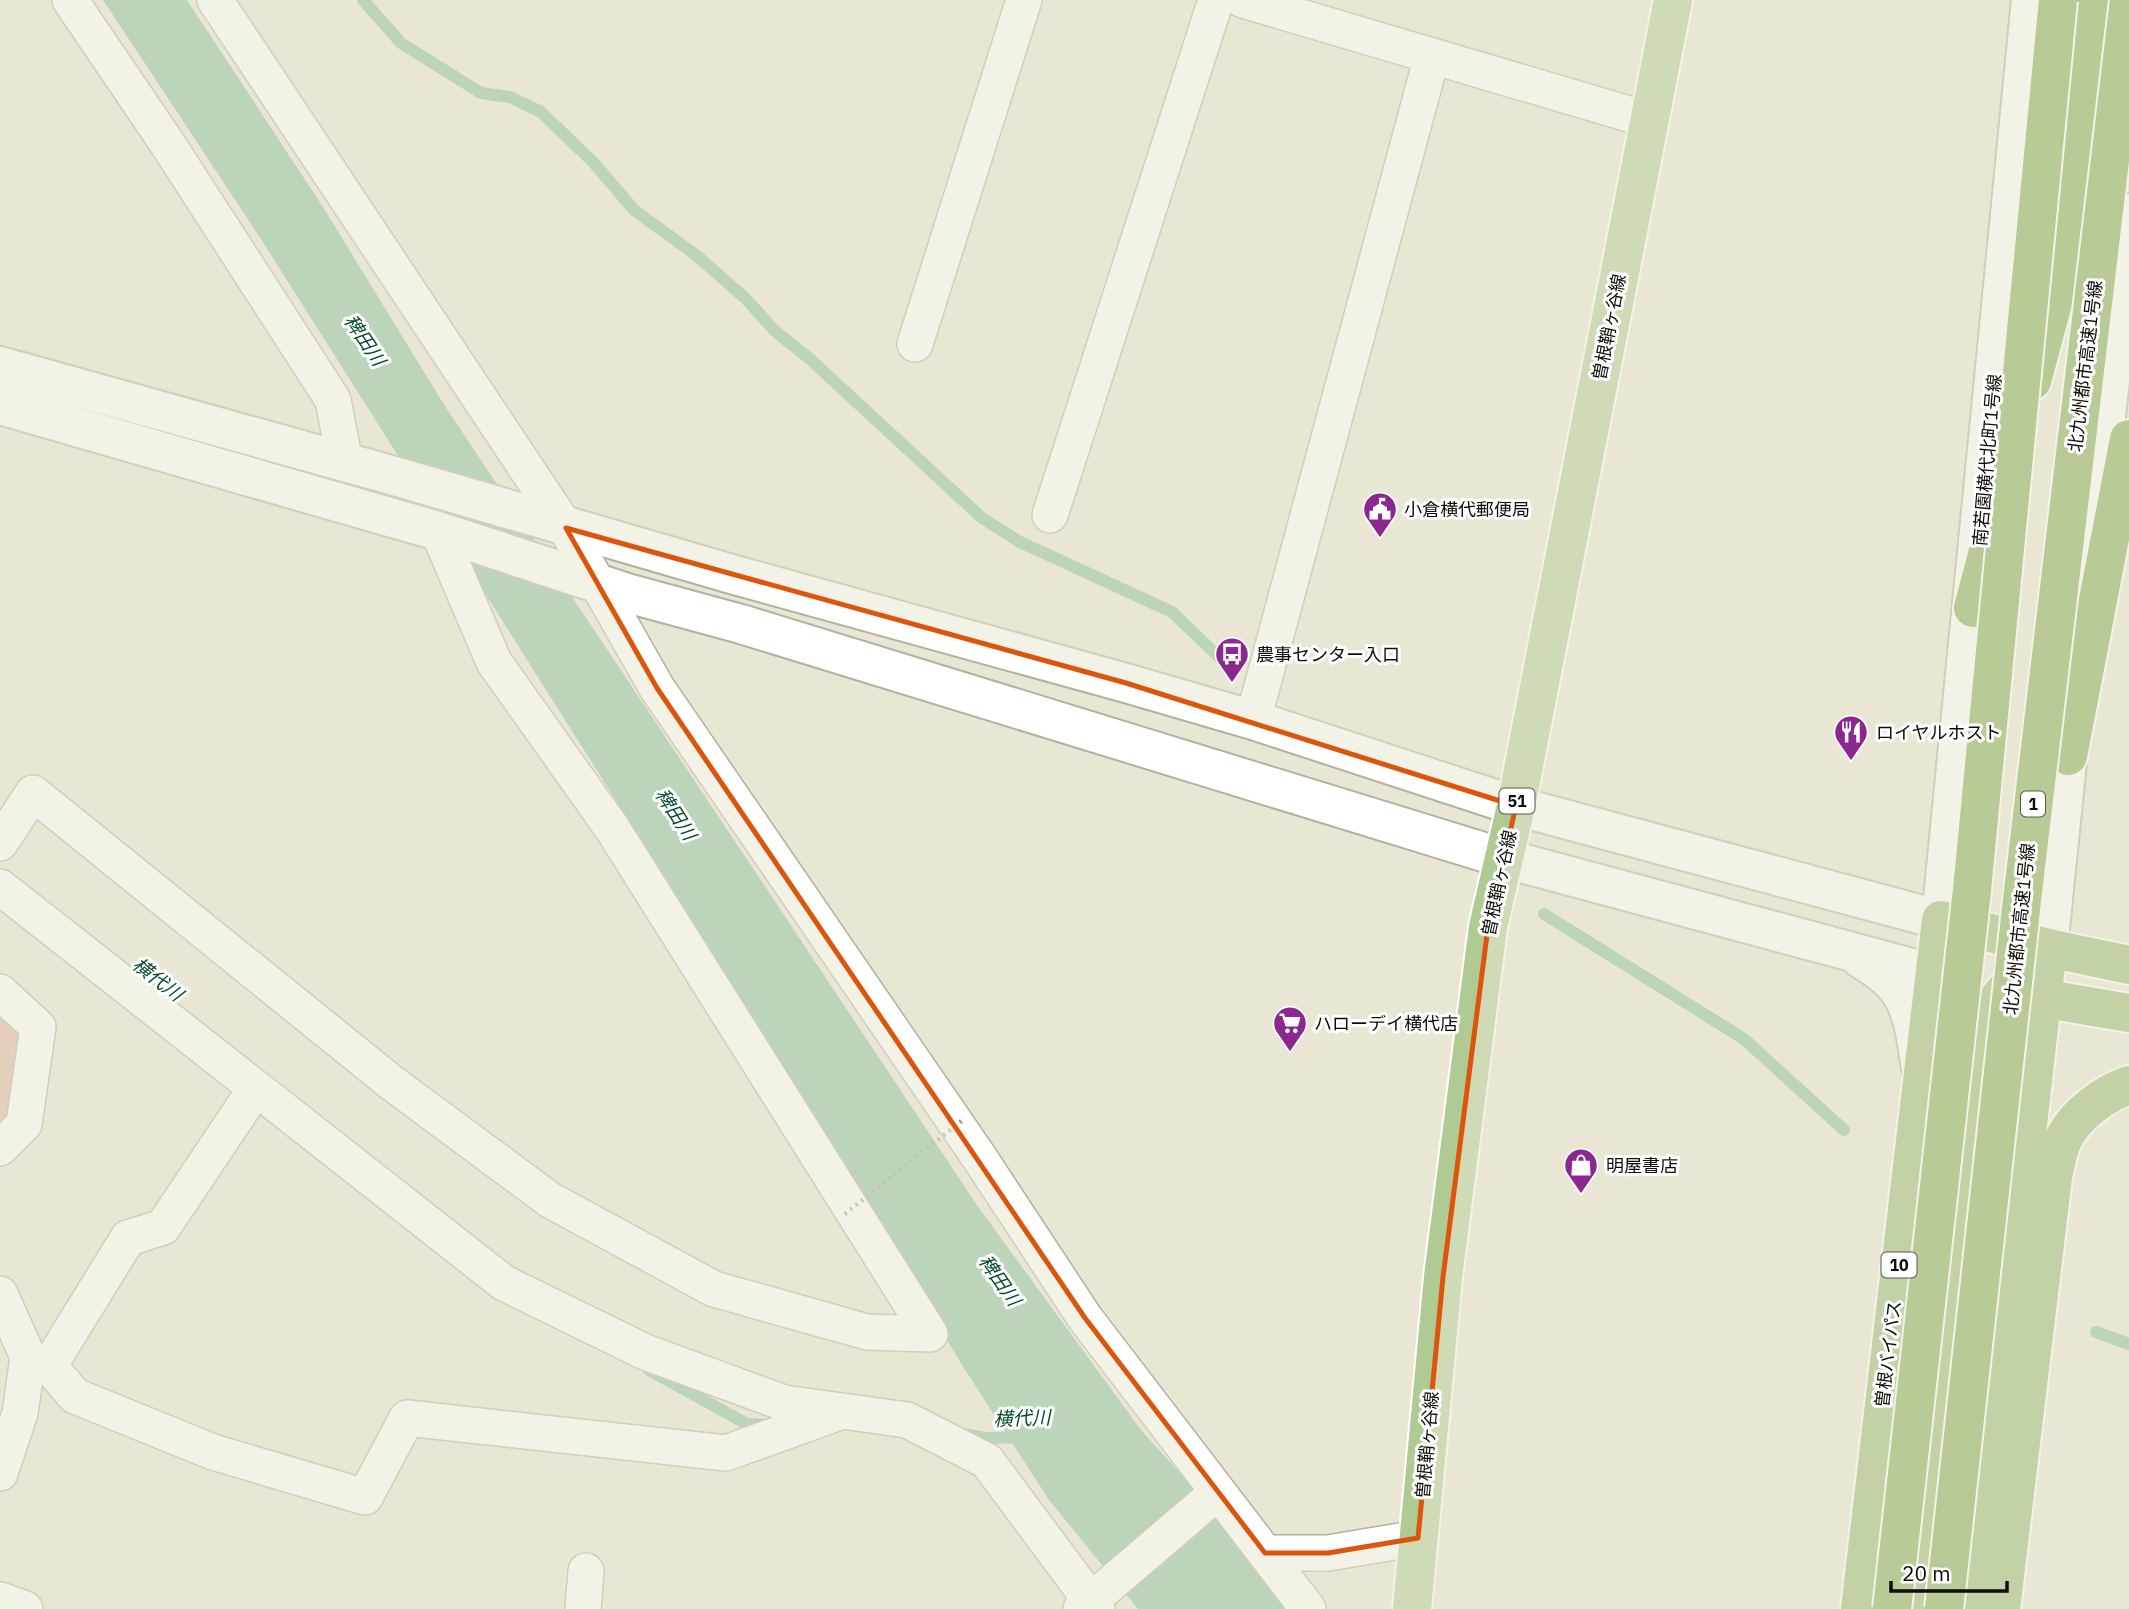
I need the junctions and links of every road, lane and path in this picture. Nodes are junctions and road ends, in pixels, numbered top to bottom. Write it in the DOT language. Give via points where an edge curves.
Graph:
graph roads {
  1 [pos="70,0"];
  2 [pos="215,0"];
  3 [pos="1024,0"];
  4 [pos="1216,0"];
  5 [pos="1243,0"];
  6 [pos="1672,0"];
  7 [pos="2031,0"];
  8 [pos="2058,0"];
  9 [pos="2092,0"];
  10 [pos="2129,0"];
  11 [pos="1432,56"];
  12 [pos="1649,120"];
  13 [pos="2129,213"];
  14 [pos="915,344"];
  15 [pos="0,366"];
  16 [pos="0,405"];
  17 [pos="2129,439"];
  18 [pos="345,463"];
  19 [pos="1050,515"];
  20 [pos="566,527"];
  21 [pos="426,528"];
  22 [pos="598,583"];
  23 [pos="1973,608"];
  24 [pos="1253,720"];
  25 [pos="2068,756"];
  26 [pos="1516,806"];
  27 [pos="0,842"];
  28 [pos="1503,858"];
  29 [pos="0,887"];
  30 [pos="1941,920"];
  31 [pos="1849,951"];
  32 [pos="2120,963"];
  33 [pos="2046,970"];
  34 [pos="1934,974"];
  35 [pos="0,992"];
  36 [pos="2002,992"];
  37 [pos="2129,1013"];
  38 [pos="1922,1074"];
  39 [pos="2129,1085"];
  40 [pos="256,1088"];
  41 [pos="964,1119"];
  42 [pos="0,1148"];
  43 [pos="845,1214"];
  44 [pos="0,1294"];
  45 [pos="38,1362"];
  46 [pos="843,1411"];
  47 [pos="0,1473"];
  48 [pos="1218,1492"];
  49 [pos="1418,1538"];
  50 [pos="1265,1553"];
  51 [pos="586,1571"];
  52 [pos="0,1600"];
  53 [pos="1093,1602"];
  54 [pos="25,1609"];
  55 [pos="583,1609"];
  56 [pos="1308,1609"];
  57 [pos="1412,1609"];
  58 [pos="1860,1609"];
  59 [pos="1892,1609"];
  60 [pos="1908,1609"];
  61 [pos="1944,1609"];
  62 [pos="1973,1609"];
  63 [pos="2001,1609"];
  1 -- 18 [label="street" via="333,400"];
  2 -- 20 [label="street"];
  3 -- 14 [label="street"];
  4 -- 19 [label="street"];
  5 -- 11 [label="street"];
  6 -- 12 [label="main road, 曽根鞘ヶ谷線 / 51"];
  7 -- 23 [label="street, 南若園横代北町1号線"];
  8 -- 59 [label="highway, bridge" via="1972,890"];
  9 -- 23 [label="highway" via="2060,273"];
  10 -- 61 [label="highway, 北九州都市高速1号線 / 1, bridge"];
  11 -- 12 [label="street"];
  11 -- 24 [label="street"];
  12 -- 26 [label="main road, 曽根鞘ヶ谷線 / 51"];
  13 -- 25 [label="street"];
  15 -- 18 [label="street"];
  16 -- 21 [label="street"];
  17 -- 25 [label="highway"];
  18 -- 20 [label="street"];
  20 -- 22 [label="street"];
  20 -- 24 [label="street"];
  21 -- 22 [label="street"];
  21 -- 27 [label="street" via="494,662 612,828 930,1334 867,1332 715,1289 550,1200 392,1083 33,793"];
  22 -- 28 [label="street"];
  22 -- 48 [label="street" via="657,688 1085,1318"];
  23 -- 30 [label="street, 南若園横代北町1号線"];
  24 -- 26 [label="street"];
  25 -- 33 [label="street"];
  26 -- 28 [label="main road, 曽根鞘ヶ谷線 / 51"];
  26 -- 30 [label="street"];
  28 -- 31 [label="street"];
  28 -- 49 [label="main road, 曽根鞘ヶ谷線 / 51" via="1488,927 1443,1277"];
  29 -- 40 [label="street"];
  30 -- 33 [label="highway"];
  30 -- 34 [label="highway, 曽根バイパス / 10"];
  31 -- 34 [label="street"];
  31 -- 38 [label="street" via="1899,990 1909,1013"];
  32 -- 33 [label="highway" via="2076,960"];
  33 -- 36 [label="highway" via="2022,976"];
  33 -- 37 [label="highway"];
  33 -- 62 [label="highway"];
  34 -- 36 [label="highway"];
  34 -- 38 [label="highway, 曽根バイパス / 10"];
  35 -- 42 [label="street" via="38,1027 24,1124"];
  36 -- 60 [label="highway" via="1986,1032 1924,1532"];
  38 -- 58 [label="highway, 曽根バイパス / 10"];
  39 -- 63 [label="highway" via="2078,1118 2063,1139 2053,1177"];
  40 -- 45 [label="street" via="163,1227 128,1238"];
  40 -- 46 [label="street" via="504,1283 645,1352 784,1403"];
  41 -- 43 [label="path, bridge"];
  44 -- 45 [label="street"];
  45 -- 46 [label="street" via="75,1396 213,1452 365,1497 407,1419 726,1453"];
  45 -- 47 [label="street"];
  46 -- 53 [label="street" via="907,1420 987,1461"];
  48 -- 50 [label="street"];
  48 -- 53 [label="street"];
  49 -- 50 [label="street" via="1328,1553"];
  49 -- 57 [label="main road, 曽根鞘ヶ谷線 / 51"];
  50 -- 56 [label="street"];
  51 -- 55 [label="street"];
  52 -- 54 [label="street"];
}
